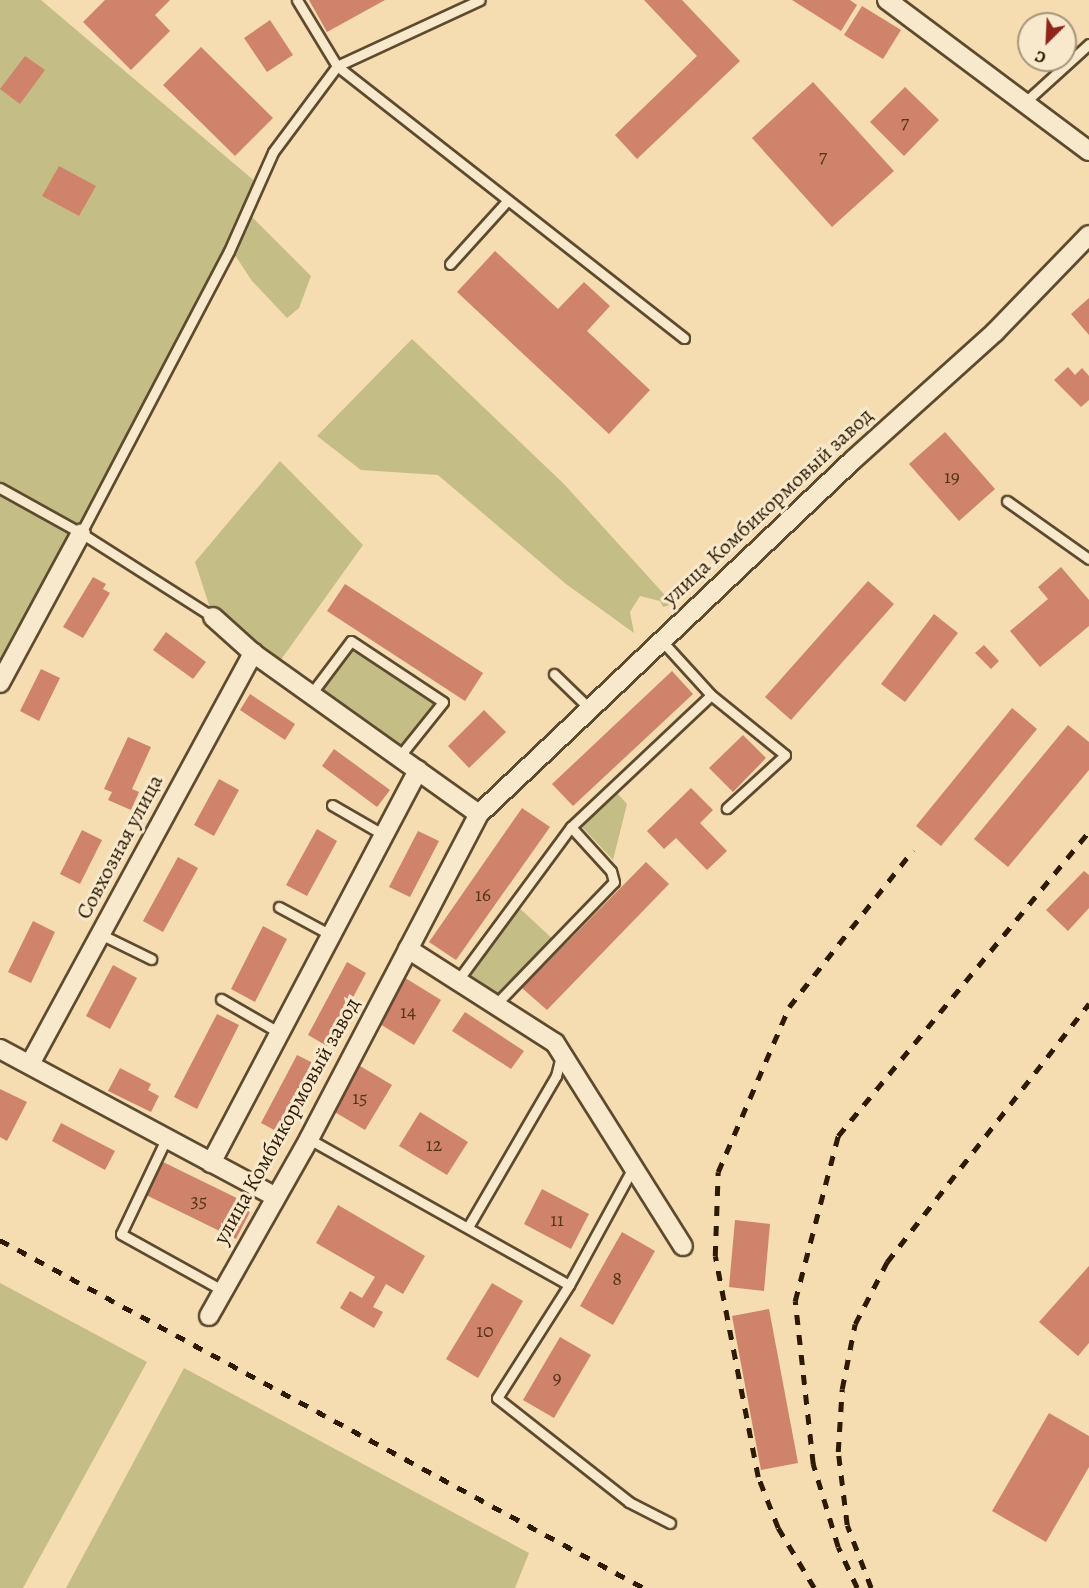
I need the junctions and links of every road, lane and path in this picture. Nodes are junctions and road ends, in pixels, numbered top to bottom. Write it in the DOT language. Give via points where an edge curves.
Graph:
graph roads {
  1 [pos="297,0"];
  2 [pos="480,0"];
  3 [pos="887,0"];
  4 [pos="1089,44"];
  5 [pos="337,66"];
  6 [pos="1023,104"];
  7 [pos="1089,151"];
  8 [pos="508,200"];
  9 [pos="1089,235"];
  10 [pos="450,264"];
  11 [pos="684,338"];
  12 [pos="0,488"];
  13 [pos="1006,501"];
  14 [pos="81,533"];
  15 [pos="1089,559"];
  16 [pos="213,617"];
  17 [pos="661,640"];
  18 [pos="253,653"];
  19 [pos="554,674"];
  20 [pos="0,683"];
  21 [pos="312,694"];
  22 [pos="711,695"];
  23 [pos="589,708"];
  24 [pos="399,757"];
  25 [pos="418,770"];
  26 [pos="332,805"];
  27 [pos="727,808"];
  28 [pos="479,814"];
  29 [pos="571,827"];
  30 [pos="384,834"];
  31 [pos="279,908"];
  32 [pos="100,934"];
  33 [pos="331,935"];
  34 [pos="408,949"];
  35 [pos="151,959"];
  36 [pos="458,980"];
  37 [pos="221,999"];
  38 [pos="497,1003"];
  39 [pos="279,1033"];
  40 [pos="0,1049"];
  41 [pos="561,1051"];
  42 [pos="30,1064"];
  43 [pos="167,1137"];
  44 [pos="309,1138"];
  45 [pos="211,1163"];
  46 [pos="634,1166"];
  47 [pos="274,1196"];
  48 [pos="468,1227"];
  49 [pos="682,1246"];
  50 [pos="569,1285"];
  51 [pos="222,1290"];
  52 [pos="209,1316"];
  53 [pos="670,1523"];
  1 -- 5 [label="lane"];
  2 -- 5 [label="lane"];
  3 -- 6 [label="street"];
  4 -- 6 [label="lane"];
  5 -- 8 [label="lane"];
  5 -- 14 [label="lane" via="273,152 229,251"];
  6 -- 7 [label="street"];
  8 -- 10 [label="lane"];
  8 -- 11 [label="lane"];
  9 -- 17 [label="street, улица Комбикормовый завод" via="994,332"];
  12 -- 14 [label="lane"];
  13 -- 15 [label="lane"];
  14 -- 16 [label="lane"];
  14 -- 20 [label="street"];
  16 -- 18 [label="street"];
  17 -- 22 [label="lane"];
  17 -- 23 [label="street, улица Комбикормовый завод"];
  18 -- 21 [label="street"];
  18 -- 32 [label="street, Совхозная улица"];
  19 -- 23 [label="lane"];
  21 -- 24 [label="street"];
  21 -- 24 [label="lane" via="351,641 443,702"];
  22 -- 27 [label="lane" via="785,755"];
  22 -- 29 [label="lane"];
  23 -- 28 [label="street, улица Комбикормовый завод"];
  24 -- 25 [label="street"];
  25 -- 28 [label="street"];
  25 -- 30 [label="street"];
  26 -- 30 [label="lane"];
  28 -- 34 [label="street, улица Комбикормовый завод"];
  29 -- 36 [label="lane"];
  29 -- 38 [label="lane" via="611,871 614,882"];
  30 -- 33 [label="street"];
  31 -- 33 [label="lane"];
  32 -- 35 [label="lane"];
  32 -- 42 [label="street, Совхозная улица"];
  33 -- 39 [label="street"];
  34 -- 36 [label="street"];
  34 -- 44 [label="street, улица Комбикормовый завод"];
  36 -- 38 [label="street"];
  37 -- 39 [label="lane"];
  38 -- 41 [label="street"];
  39 -- 45 [label="street"];
  40 -- 42 [label="street"];
  41 -- 46 [label="street"];
  41 -- 48 [label="lane" via="556,1076"];
  42 -- 43 [label="street"];
  43 -- 45 [label="street"];
  43 -- 51 [label="lane" via="121,1234"];
  44 -- 47 [label="street, улица Комбикормовый завод"];
  44 -- 48 [label="lane"];
  45 -- 47 [label="street"];
  46 -- 49 [label="street"];
  46 -- 50 [label="lane"];
  47 -- 51 [label="street, улица Комбикормовый завод"];
  48 -- 50 [label="lane" via="485,1241"];
  50 -- 53 [label="lane" via="497,1398 628,1502"];
  51 -- 52 [label="street, улица Комбикормовый завод"];
}
